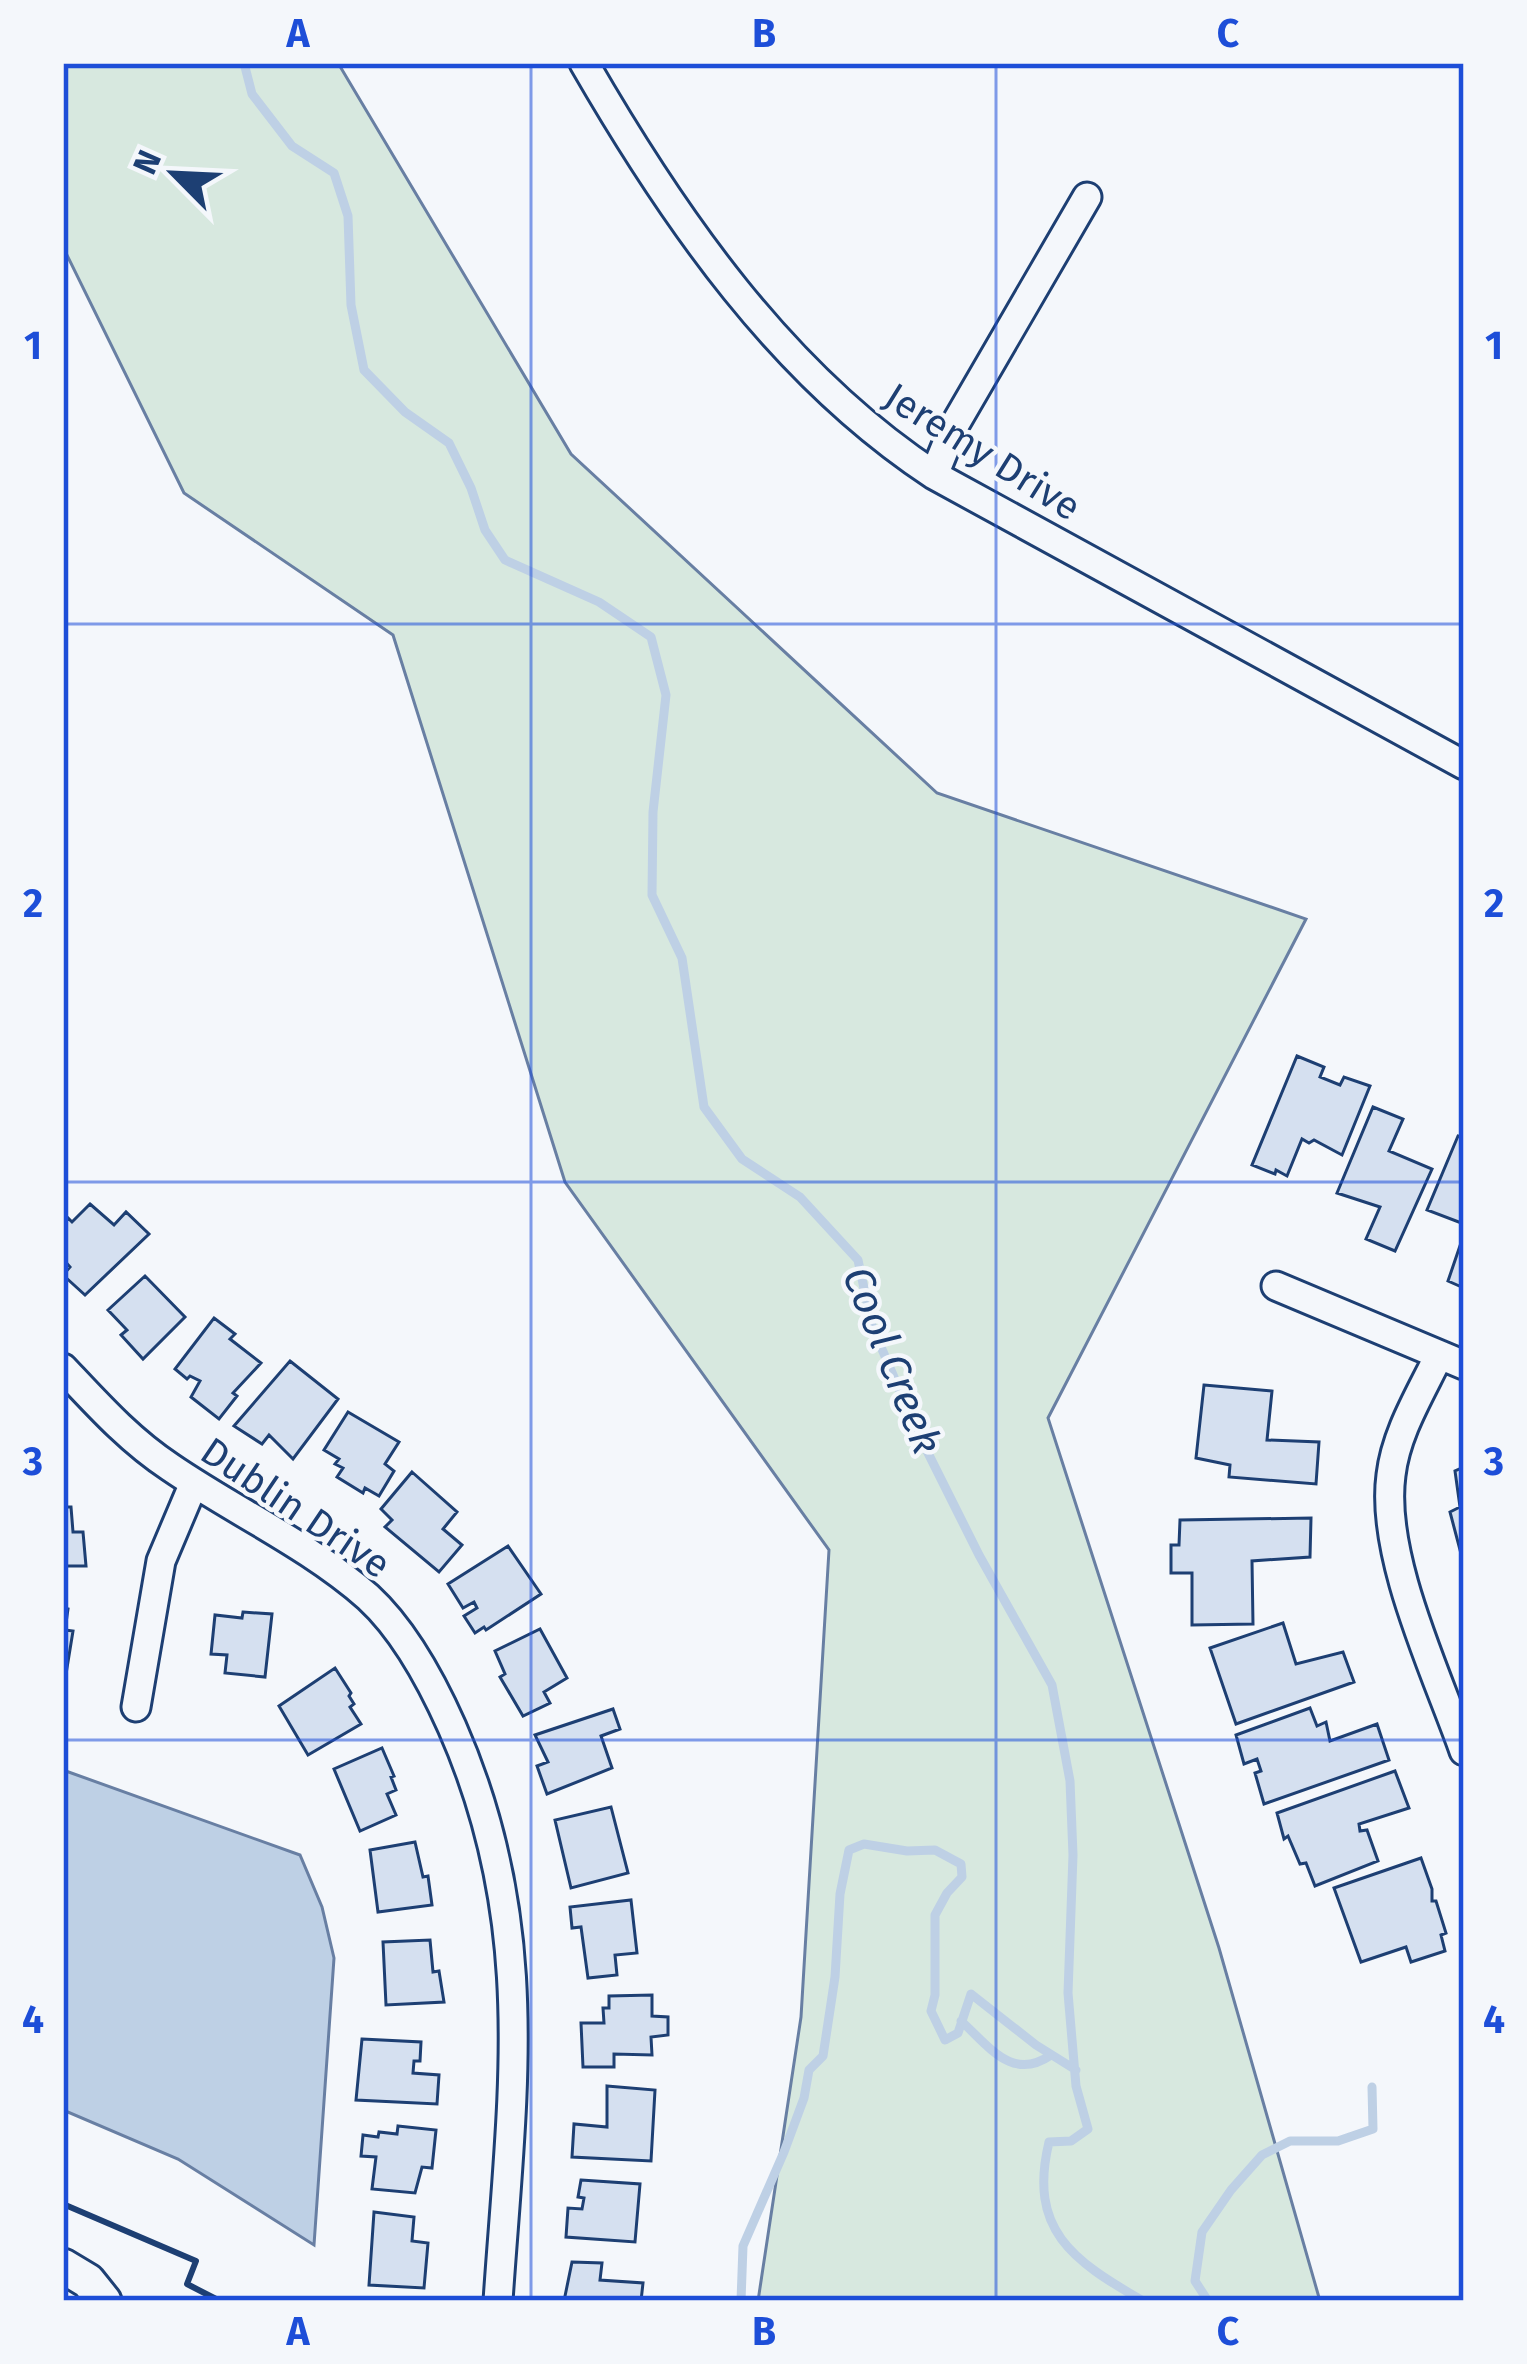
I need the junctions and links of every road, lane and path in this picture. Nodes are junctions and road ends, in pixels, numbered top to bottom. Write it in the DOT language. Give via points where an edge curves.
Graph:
graph roads {
  1 [pos="584,63"];
  2 [pos="1087,197"];
  3 [pos="934,475"];
  4 [pos="1464,765"];
  5 [pos="1276,1286"];
  6 [pos="1451,1360"];
  7 [pos="63,1368"];
  8 [pos="194,1484"];
  9 [pos="136,1707"];
  10 [pos="1464,1751"];
  11 [pos="63,2266"];
  12 [pos="104,2301"];
  13 [pos="498,2301"];
  1 -- 3 [label="street, Jeremy Drive" via="641,162 780,340 878,439"];
  2 -- 3 [label="street" via="954,426"];
  3 -- 4 [label="street, Jeremy Drive"];
  5 -- 6 [label="street"];
  6 -- 10 [label="street" via="1401,1433 1389,1506 1397,1561"];
  7 -- 8 [label="street, Dublin Drive" via="132,1440"];
  8 -- 9 [label="street" via="161,1561"];
  8 -- 13 [label="street, Dublin Drive" via="372,1601 437,1694 466,1758 505,1891 516,2013"];
  11 -- 12 [label="street"];
}
